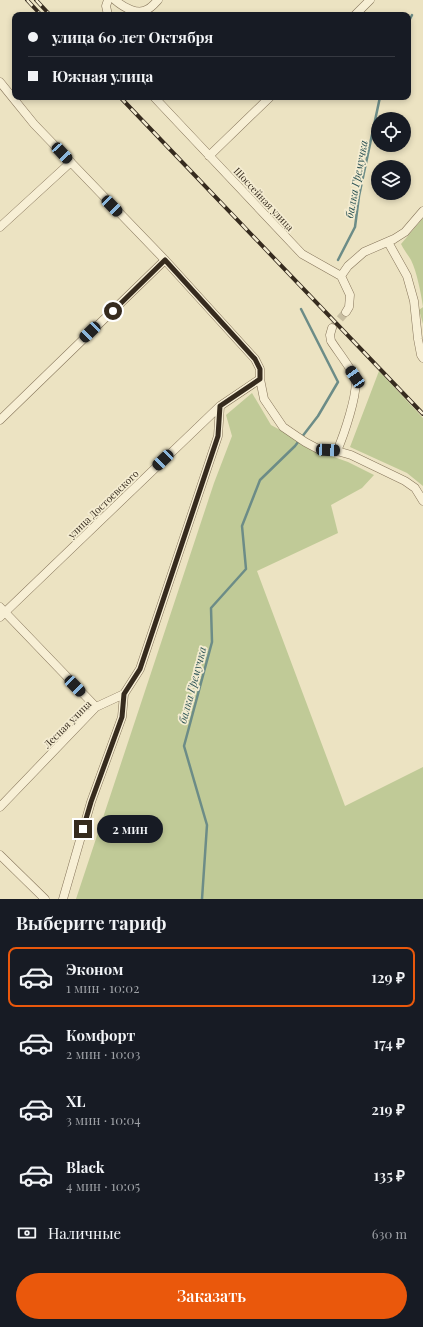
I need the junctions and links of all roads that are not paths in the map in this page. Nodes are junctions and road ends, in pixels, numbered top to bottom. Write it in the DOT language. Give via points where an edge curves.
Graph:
graph roads {
  1 [pos="108,0"];
  2 [pos="115,0"];
  3 [pos="158,0"];
  4 [pos="370,0"];
  5 [pos="107,12"];
  6 [pos="357,12"];
  7 [pos="0,82"];
  8 [pos="12,97"];
  9 [pos="15,100"];
  10 [pos="157,100"];
  11 [pos="267,100"];
  12 [pos="210,156"];
  13 [pos="70,162"];
  14 [pos="423,211"];
  15 [pos="0,227"];
  16 [pos="388,242"];
  17 [pos="165,260"];
  18 [pos="341,276"];
  19 [pos="346,312"];
  20 [pos="332,328"];
  21 [pos="423,358"];
  22 [pos="260,379"];
  23 [pos="220,406"];
  24 [pos="0,420"];
  25 [pos="337,451"];
  26 [pos="423,501"];
  27 [pos="2,612"];
  28 [pos="124,694"];
  29 [pos="96,707"];
  30 [pos="0,807"];
  31 [pos="0,854"];
  32 [pos="45,899"];
  33 [pos="63,899"];
  1 -- 5 [label="street"];
  2 -- 3 [label="street" via="137,12 147,10"];
  4 -- 6 [label="street"];
  7 -- 8 [label="street"];
  9 -- 13 [label="street"];
  10 -- 12 [label="street, Шоссейная улица"];
  11 -- 12 [label="street"];
  12 -- 18 [label="street, Шоссейная улица" via="302,254"];
  13 -- 15 [label="street"];
  13 -- 17 [label="street"];
  14 -- 16 [label="street" via="405,232"];
  16 -- 18 [label="street" via="364,252"];
  16 -- 21 [label="street" via="407,276 414,300 418,339"];
  17 -- 22 [label="street" via="255,359 260,369"];
  17 -- 24 [label="street"];
  18 -- 19 [label="street" via="350,295"];
  20 -- 25 [label="street" via="331,342 355,377 356,384"];
  22 -- 23 [label="street, улица Достоевского"];
  22 -- 25 [label="street" via="264,399 283,427 320,450"];
  23 -- 27 [label="street, улица Достоевского"];
  23 -- 28 [label="street" via="218,436 140,669"];
  25 -- 26 [label="street" via="351,455 404,481 415,488"];
  27 -- 29 [label="street"];
  28 -- 29 [label="street, Лесная улица"];
  28 -- 33 [label="street" via="122,717 91,802"];
  29 -- 30 [label="street, Лесная улица"];
  31 -- 32 [label="street"];
}
